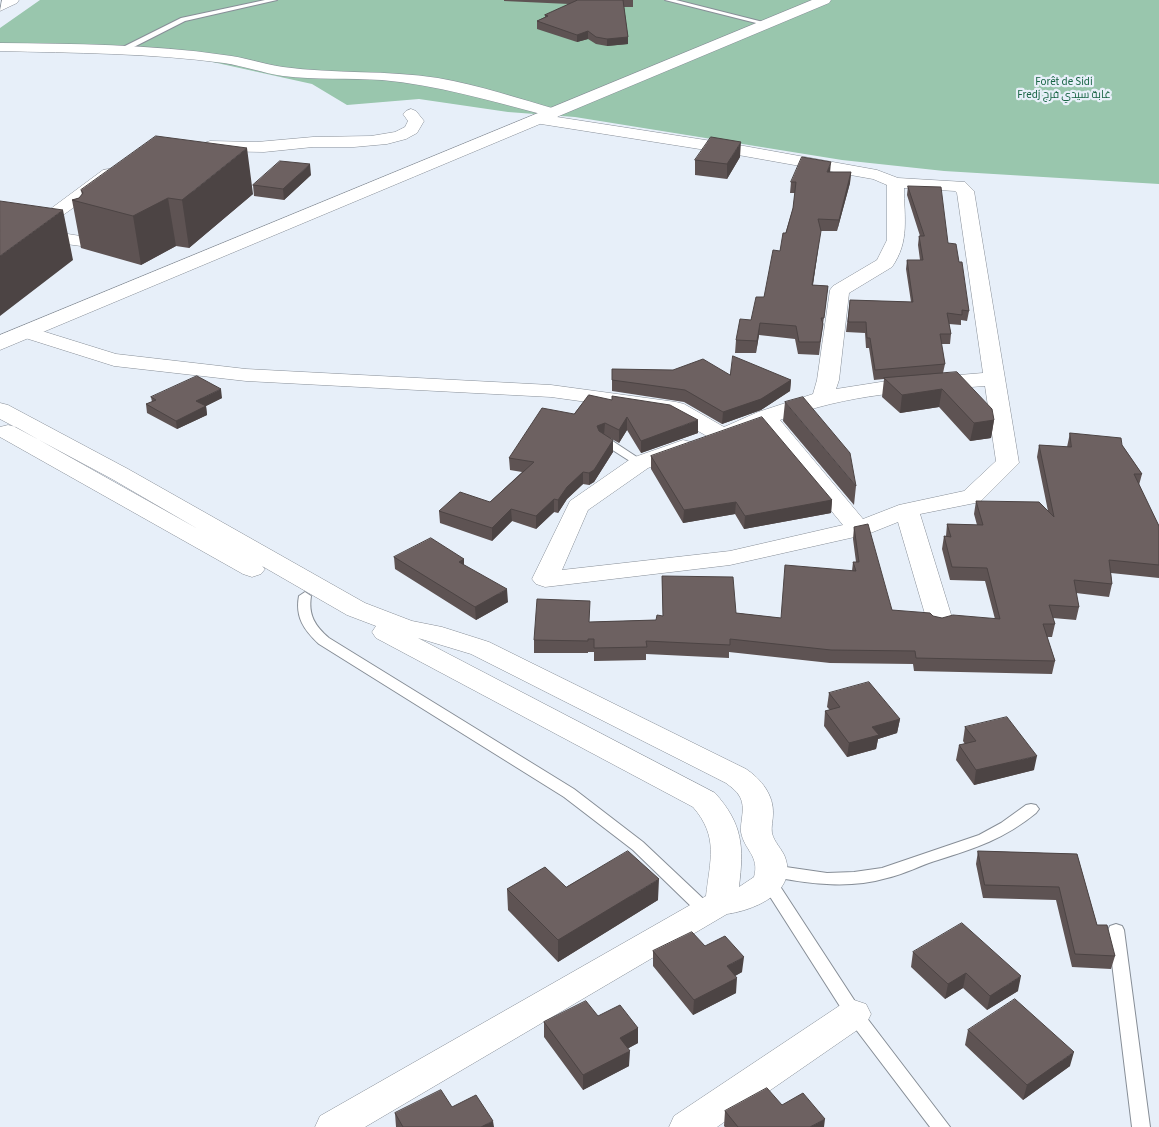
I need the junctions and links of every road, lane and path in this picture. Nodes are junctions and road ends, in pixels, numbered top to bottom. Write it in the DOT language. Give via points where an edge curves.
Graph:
graph roads {
  1 [pos="12,0"];
  2 [pos="274,0"];
  3 [pos="668,0"];
  4 [pos="824,0"];
  5 [pos="0,7"];
  6 [pos="768,24"];
  7 [pos="0,47"];
  8 [pos="119,51"];
  9 [pos="411,114"];
  10 [pos="548,116"];
  11 [pos="192,146"];
  12 [pos="125,164"];
  13 [pos="895,183"];
  14 [pos="24,235"];
  15 [pos="0,236"];
  16 [pos="81,241"];
  17 [pos="26,332"];
  18 [pos="0,343"];
  19 [pos="994,379"];
  20 [pos="822,398"];
  21 [pos="0,410"];
  22 [pos="766,417"];
  23 [pos="0,427"];
  24 [pos="720,434"];
  25 [pos="604,440"];
  26 [pos="70,457"];
  27 [pos="640,463"];
  28 [pos="109,478"];
  29 [pos="907,510"];
  30 [pos="859,528"];
  31 [pos="304,596"];
  32 [pos="940,621"];
  33 [pos="1030,809"];
  34 [pos="770,876"];
  35 [pos="713,907"];
  36 [pos="1116,930"];
  37 [pos="854,1014"];
  38 [pos="333,1127"];
  39 [pos="687,1127"];
  40 [pos="941,1127"];
  41 [pos="1140,1127"];
  1 -- 5 [label="main road"];
  2 -- 8 [label="lane" via="183,19"];
  3 -- 6 [label="lane"];
  4 -- 6 [label="main road"];
  6 -- 10 [label="main road"];
  7 -- 8 [label="street"];
  8 -- 10 [label="street" via="225,59 319,75 381,76 439,83"];
  9 -- 11 [label="street" via="416,121 412,128 401,135 376,141 261,147"];
  10 -- 13 [label="street" via="877,175"];
  10 -- 17 [label="main road"];
  12 -- 14 [label="street"];
  13 -- 19 [label="street" via="959,186 965,191"];
  13 -- 20 [label="street" via="896,240 885,263 840,290 828,380"];
  14 -- 15 [label="street"];
  14 -- 16 [label="street"];
  17 -- 18 [label="main road"];
  17 -- 24 [label="street" via="114,360 246,375 551,391 646,404 676,409"];
  19 -- 20 [label="street" via="854,391"];
  19 -- 29 [label="street" via="1008,463 972,497"];
  20 -- 22 [label="street"];
  21 -- 26 [label="street"];
  22 -- 24 [label="street"];
  22 -- 30 [label="street"];
  23 -- 26 [label="street"];
  24 -- 27 [label="street"];
  25 -- 27 [label="lane"];
  26 -- 28 [label="street"];
  27 -- 30 [label="street" via="578,506 545,579 730,558"];
  28 -- 31 [label="street"];
  28 -- 34 [label="street" via="356,609 406,628 442,635 480,648 736,776 746,783 758,802 757,833 771,860"];
  29 -- 30 [label="street"];
  29 -- 32 [label="street"];
  31 -- 35 [label="lane" via="306,623 324,642 569,793"];
  31 -- 35 [label="street" via="370,624 704,800 715,811 726,836"];
  33 -- 34 [label="lane" via="987,839 881,874 843,879"];
  34 -- 35 [label="street" via="761,890 750,897"];
  34 -- 37 [label="lane"];
  35 -- 38 [label="street"];
  36 -- 41 [label="lane"];
  37 -- 39 [label="street"];
  37 -- 40 [label="lane"];
}
